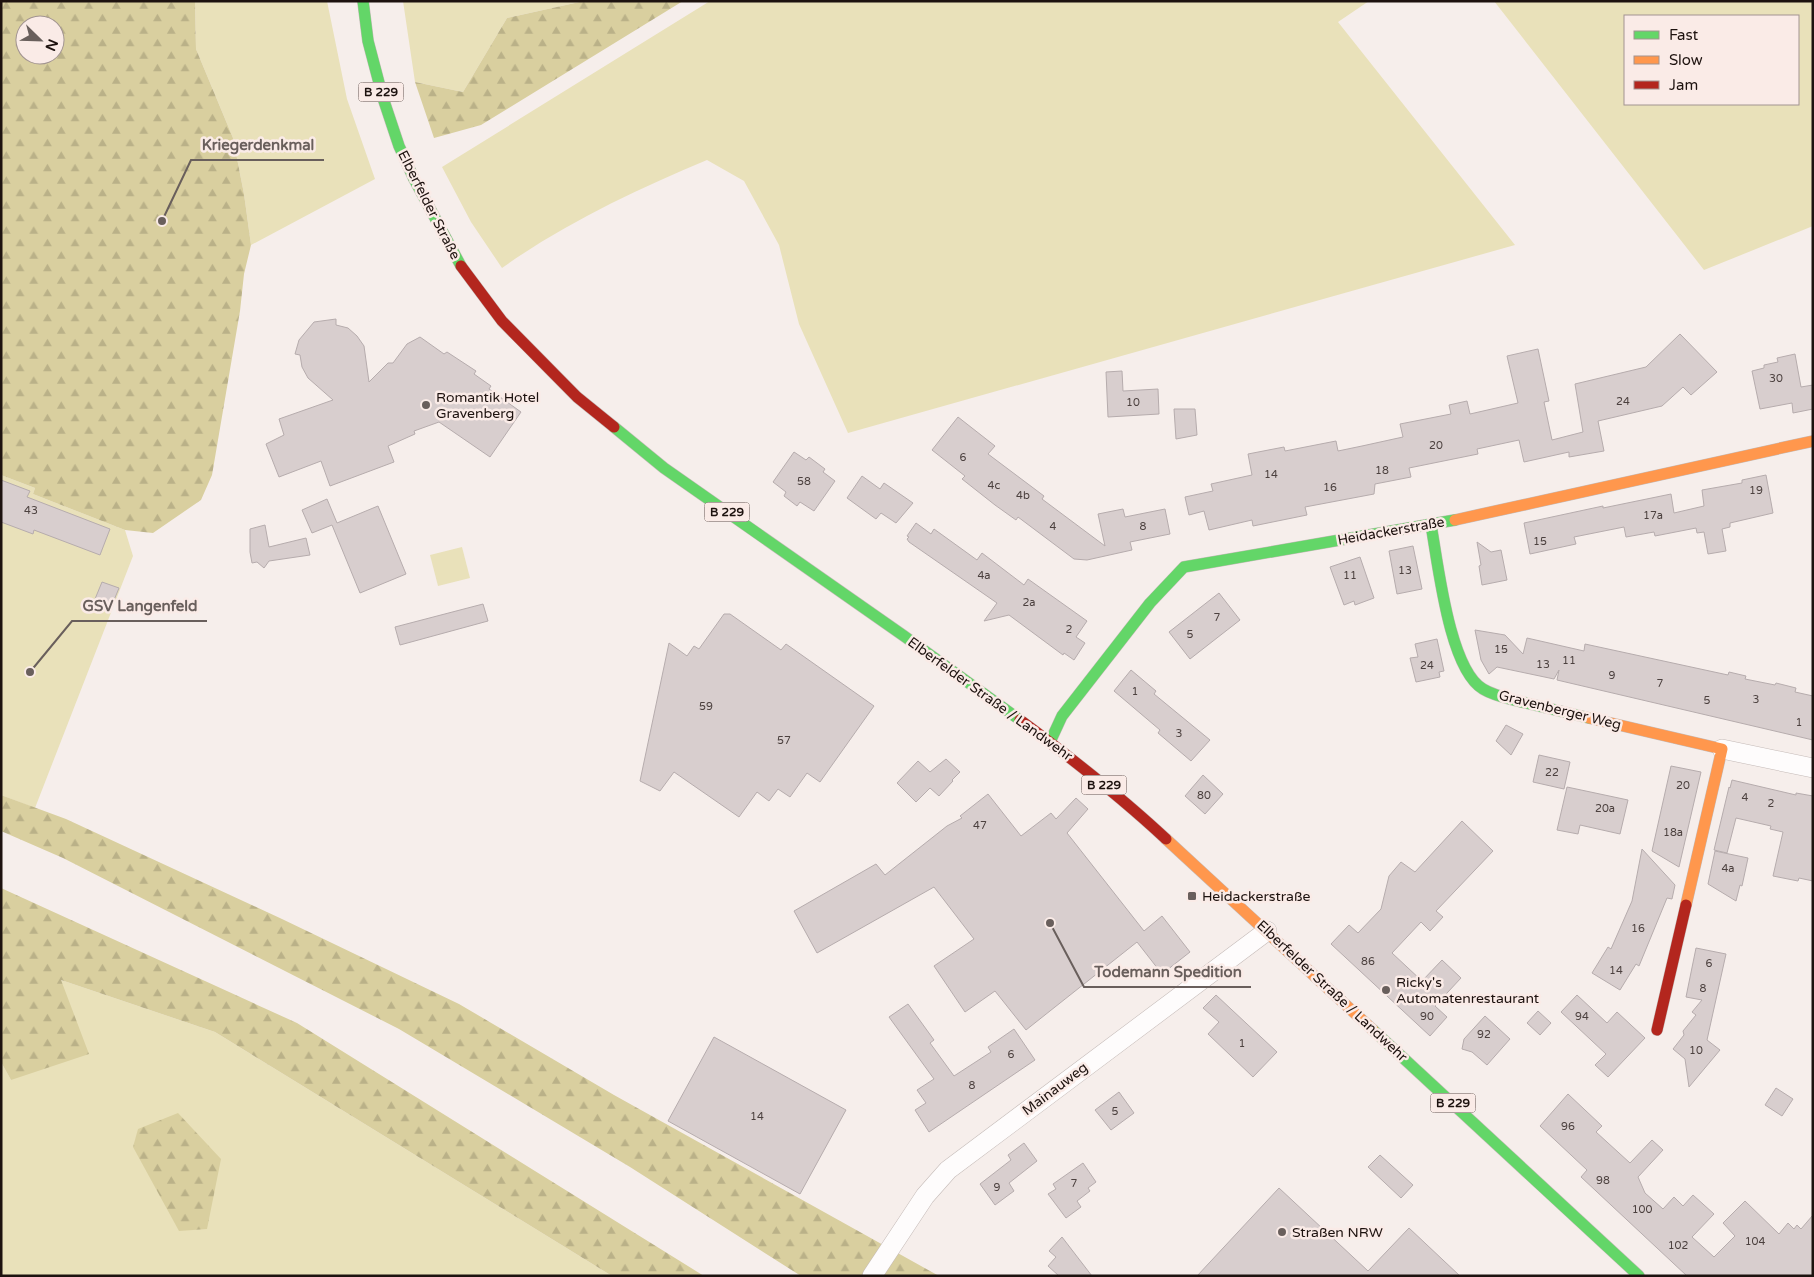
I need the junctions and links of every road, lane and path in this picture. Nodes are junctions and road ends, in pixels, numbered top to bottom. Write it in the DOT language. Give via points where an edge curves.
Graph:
graph roads {
  1 [pos="363,1"];
  2 [pos="557,378"];
  3 [pos="1813,441"];
  4 [pos="1431,525"];
  5 [pos="1050,742"];
  6 [pos="1722,749"];
  7 [pos="1813,768"];
  8 [pos="1267,931"];
  9 [pos="1657,1030"];
  10 [pos="872,1276"];
  11 [pos="1639,1276"];
  1 -- 2 [label="main road, Elberfelder Straße / B 229" via="368,41 383,98 414,179 460,265 502,321"];
  2 -- 5 [label="main road, Elberfelder Straße / Landwehr / B 229" via="664,468"];
  3 -- 4 [label="main road, Heidackerstraße"];
  4 -- 5 [label="main road, Heidackerstraße" via="1184,567 1150,603 1062,716"];
  4 -- 6 [label="main road, Gravenberger Weg" via="1451,629 1460,662 1473,682 1491,694 1519,702"];
  5 -- 8 [label="main road, Elberfelder Straße / Landwehr / B 229" via="1146,820"];
  6 -- 7 [label="street, Gravenberger Weg"];
  6 -- 9 [label="main road"];
  8 -- 10 [label="street, Mainauweg" via="948,1170 925,1196"];
  8 -- 11 [label="main road, Elberfelder Straße / Landwehr / B 229"];
}
